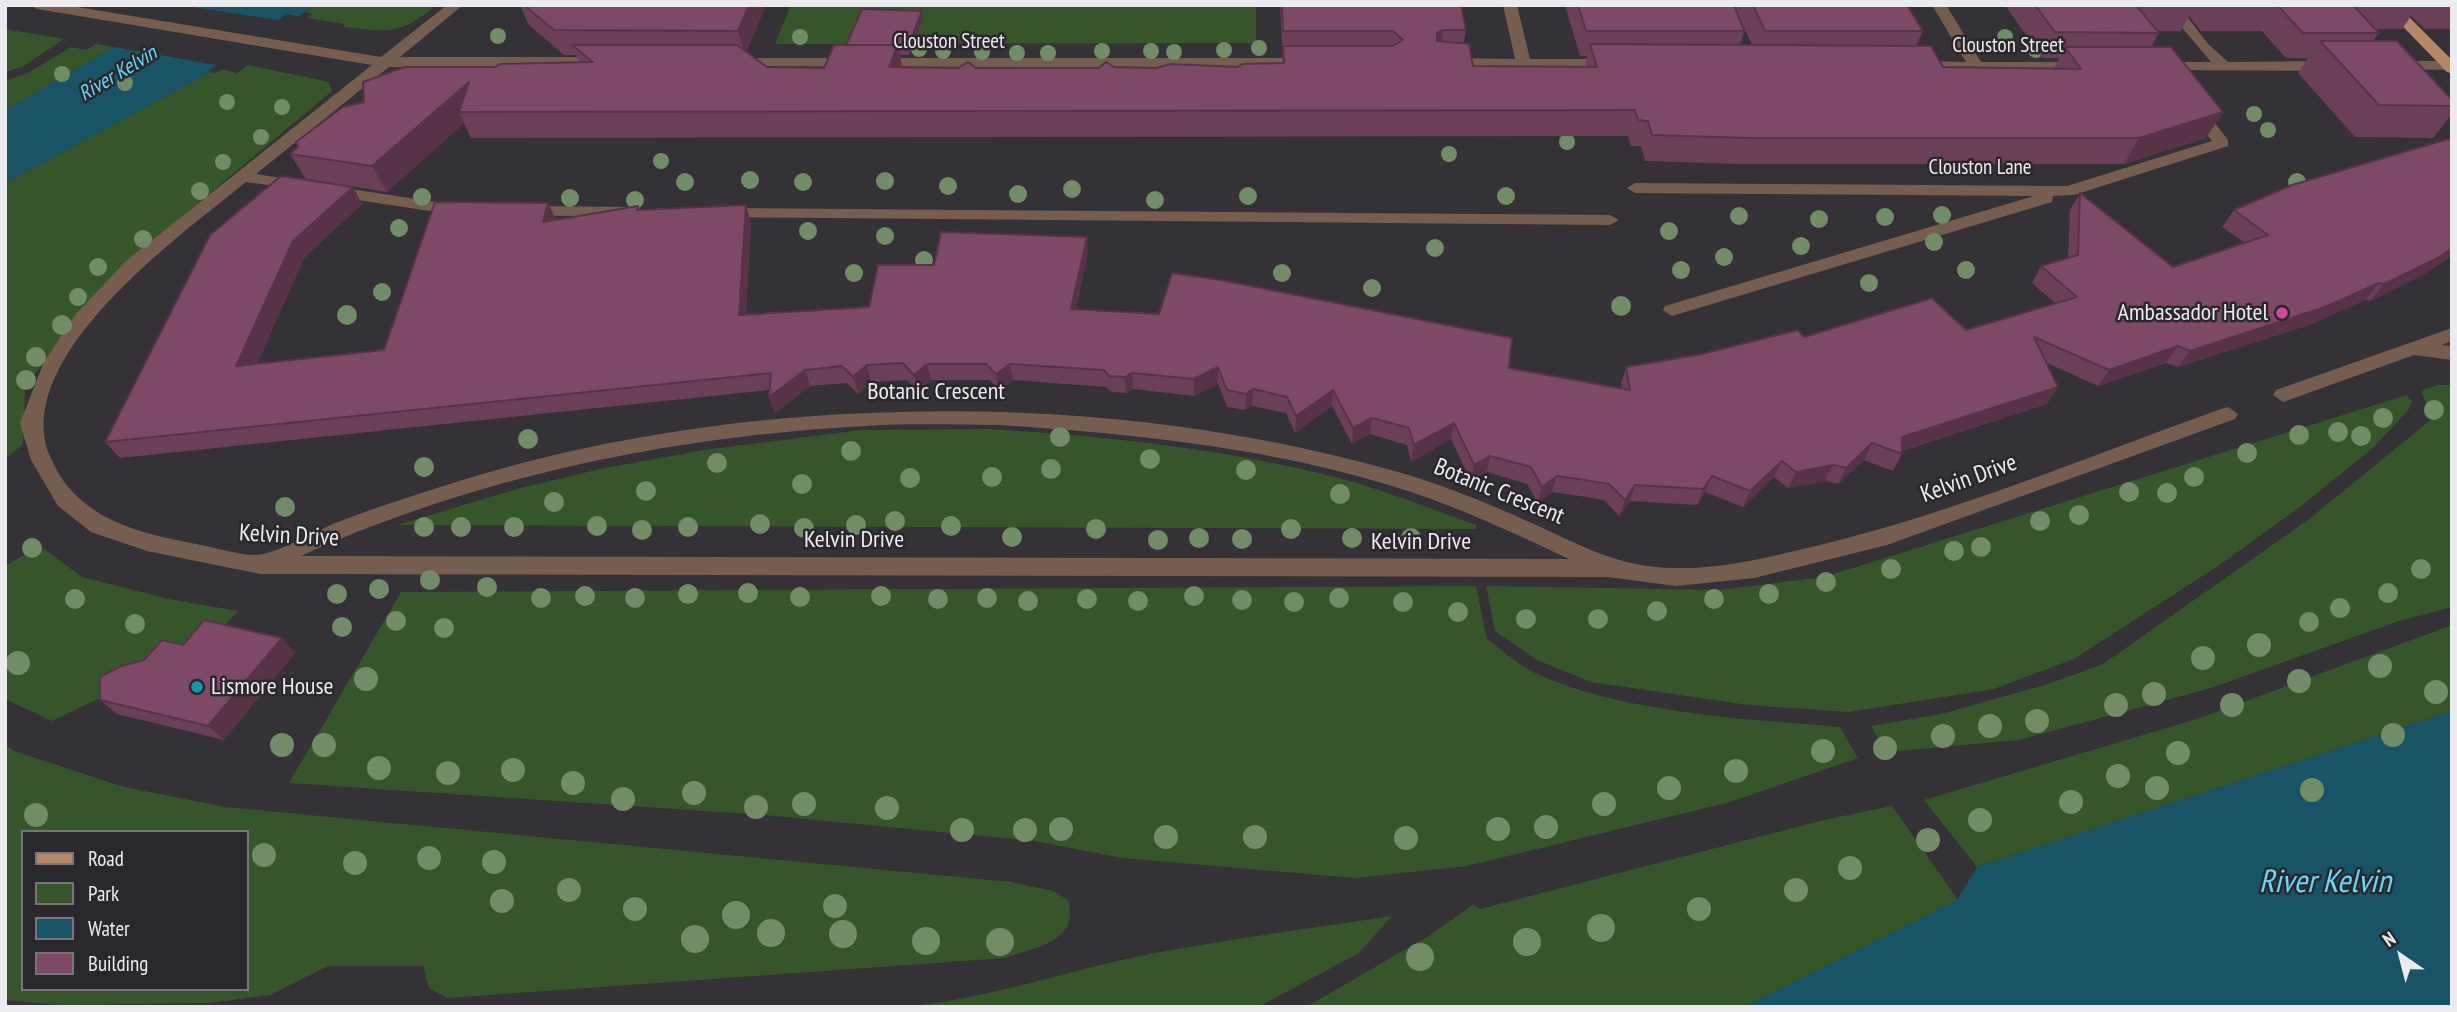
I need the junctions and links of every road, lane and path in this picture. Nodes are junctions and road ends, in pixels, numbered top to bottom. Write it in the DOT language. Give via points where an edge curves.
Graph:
graph roads {
  1 [pos="37,5"];
  2 [pos="456,5"];
  3 [pos="1510,5"];
  4 [pos="1939,5"];
  5 [pos="2170,5"];
  6 [pos="2389,5"];
  7 [pos="382,62"];
  8 [pos="619,62"];
  9 [pos="714,62"];
  10 [pos="1307,63"];
  11 [pos="1441,63"];
  12 [pos="1524,64"];
  13 [pos="1627,64"];
  14 [pos="1901,66"];
  15 [pos="1976,66"];
  16 [pos="2346,66"];
  17 [pos="2373,66"];
  18 [pos="2099,67"];
  19 [pos="2225,67"];
  20 [pos="2450,67"];
  21 [pos="239,176"];
  22 [pos="1635,188"];
  23 [pos="2068,191"];
  24 [pos="480,211"];
  25 [pos="508,211"];
  26 [pos="647,212"];
  27 [pos="703,213"];
  28 [pos="1610,219"];
  29 [pos="1672,310"];
  30 [pos="2452,334"];
  31 [pos="2412,349"];
  32 [pos="2452,353"];
  33 [pos="2283,395"];
  34 [pos="2228,414"];
  35 [pos="260,565"];
  36 [pos="1608,568"];
  1 -- 7 [label="street"];
  2 -- 7 [label="street, Kelvin Drive"];
  3 -- 12 [label="street"];
  4 -- 15 [label="street"];
  5 -- 19 [label="street"];
  6 -- 20 [label="main road"];
  7 -- 8 [label="street"];
  7 -- 21 [label="street, Kelvin Drive"];
  9 -- 10 [label="street, Clouston Street"];
  11 -- 12 [label="street"];
  12 -- 13 [label="street"];
  14 -- 15 [label="street, Clouston Street"];
  15 -- 18 [label="street, Clouston Street"];
  16 -- 19 [label="street"];
  17 -- 20 [label="street"];
  19 -- 23 [label="street, Clouston Lane" via="2157,67 2180,88 2222,143"];
  21 -- 24 [label="street" via="452,211"];
  21 -- 35 [label="street, Kelvin Drive" via="132,265 83,318 51,367 30,423 41,460 65,500 99,526 147,543"];
  22 -- 23 [label="street, Clouston Lane"];
  23 -- 29 [label="street"];
  25 -- 26 [label="street"];
  27 -- 28 [label="street"];
  30 -- 31 [label="street"];
  31 -- 32 [label="street"];
  31 -- 33 [label="street"];
  34 -- 36 [label="street, Kelvin Drive" via="1887,537 1754,569 1676,577"];
  35 -- 36 [label="street, Kelvin Drive"];
  35 -- 36 [label="street, Botanic Crescent" via="358,523 470,486 603,453 730,430 859,418 958,417 1070,421 1275,448 1388,477 1506,519"];
}
